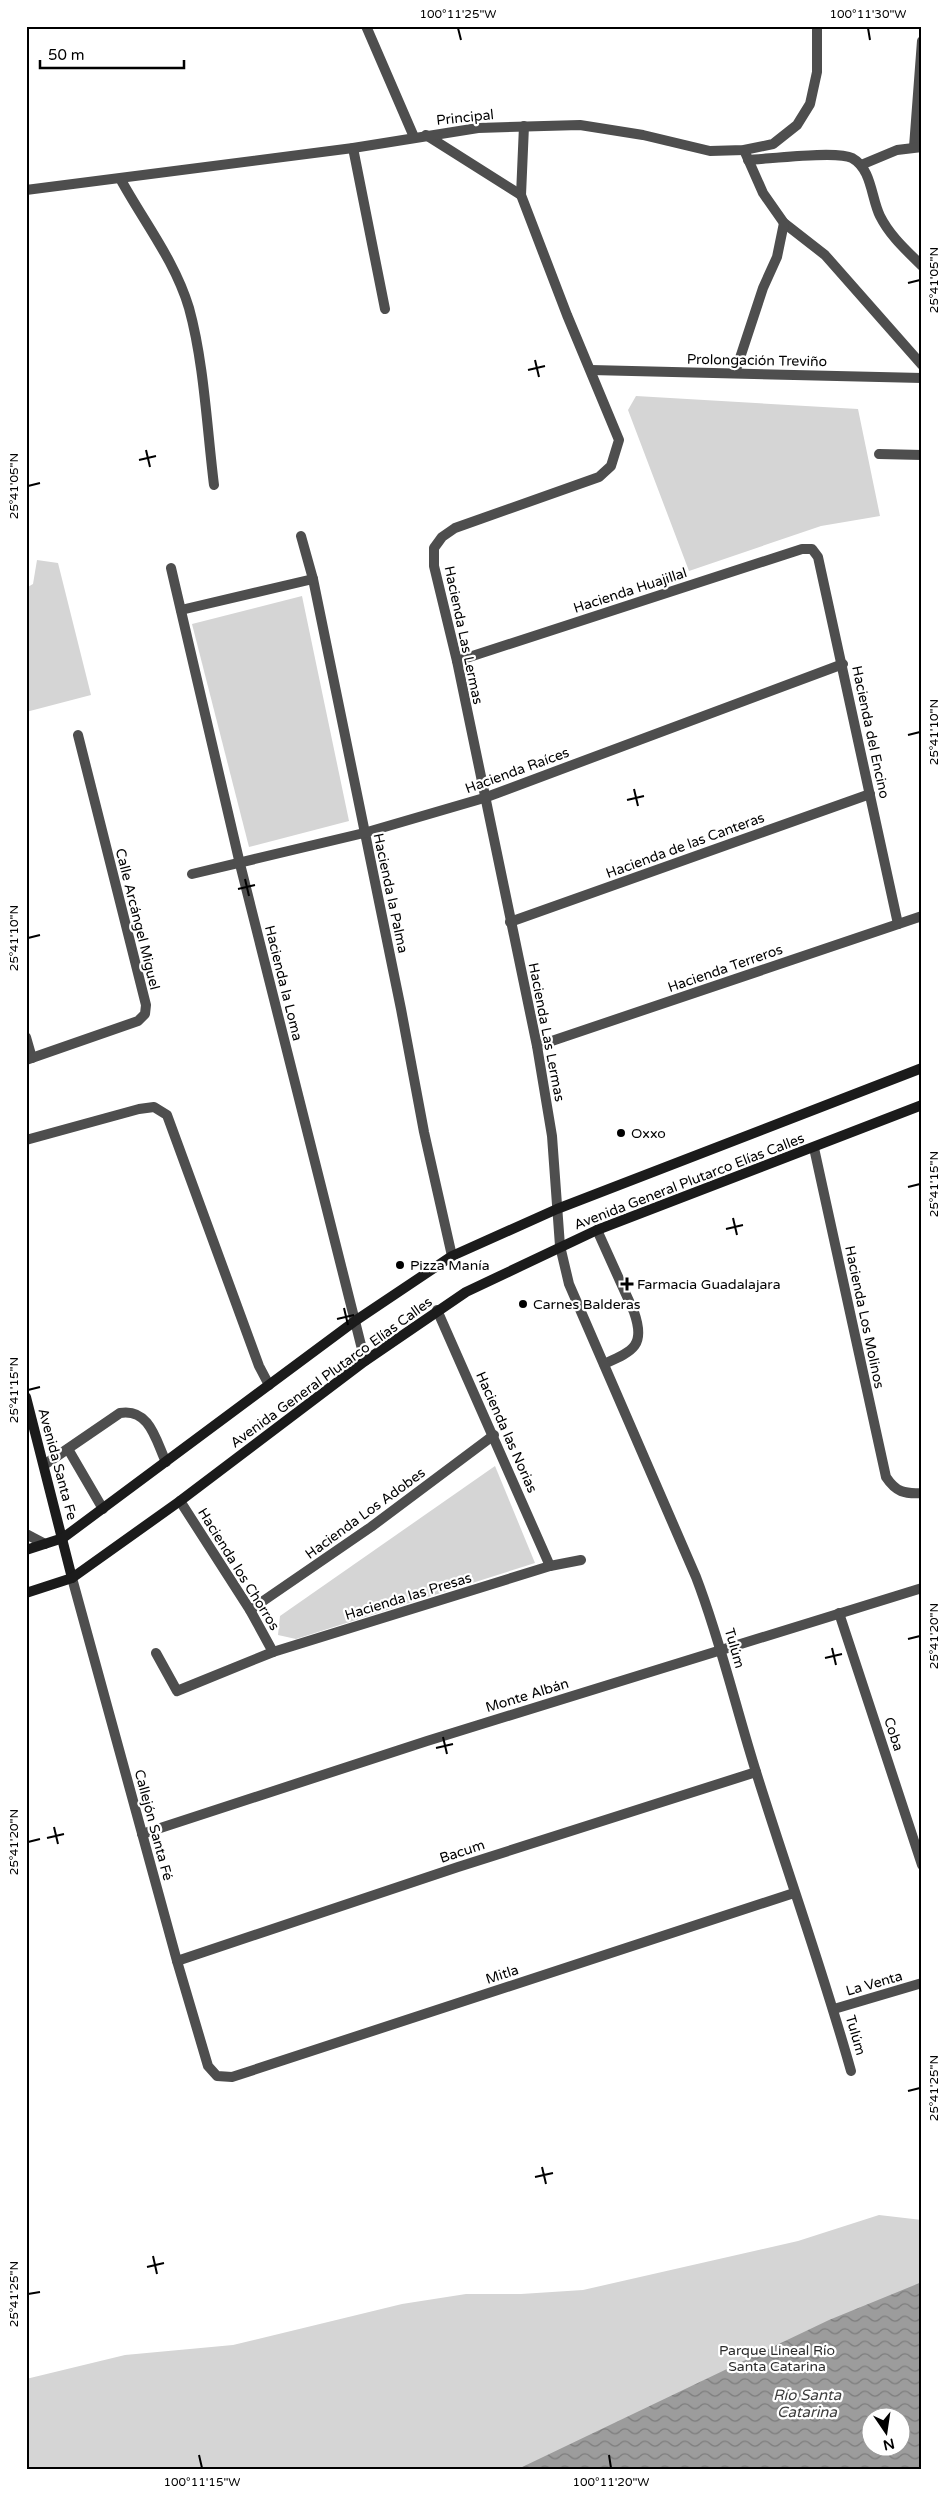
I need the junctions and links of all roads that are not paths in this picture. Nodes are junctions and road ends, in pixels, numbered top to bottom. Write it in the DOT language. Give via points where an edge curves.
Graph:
graph roads {
  1 [pos="366,26"];
  2 [pos="817,26"];
  3 [pos="922,41"];
  4 [pos="524,126"];
  5 [pos="426,135"];
  6 [pos="414,137"];
  7 [pos="918,147"];
  8 [pos="353,148"];
  9 [pos="744,150"];
  10 [pos="748,160"];
  11 [pos="861,166"];
  12 [pos="121,180"];
  13 [pos="26,190"];
  14 [pos="521,195"];
  15 [pos="784,223"];
  16 [pos="922,266"];
  17 [pos="385,310"];
  18 [pos="922,365"];
  19 [pos="591,370"];
  20 [pos="735,373"];
  21 [pos="922,378"];
  22 [pos="879,454"];
  23 [pos="922,455"];
  24 [pos="214,485"];
  25 [pos="301,536"];
  26 [pos="812,549"];
  27 [pos="170,568"];
  28 [pos="313,578"];
  29 [pos="182,610"];
  30 [pos="457,660"];
  31 [pos="843,664"];
  32 [pos="78,735"];
  33 [pos="870,794"];
  34 [pos="484,798"];
  35 [pos="364,833"];
  36 [pos="240,864"];
  37 [pos="192,874"];
  38 [pos="922,916"];
  39 [pos="510,922"];
  40 [pos="898,924"];
  41 [pos="27,1040"];
  42 [pos="537,1046"];
  43 [pos="29,1059"];
  44 [pos="922,1068"];
  45 [pos="922,1105"];
  46 [pos="26,1140"];
  47 [pos="814,1148"];
  48 [pos="557,1209"];
  49 [pos="597,1230"];
  50 [pos="560,1246"];
  51 [pos="452,1256"];
  52 [pos="437,1310"];
  53 [pos="355,1321"];
  54 [pos="365,1361"];
  55 [pos="604,1364"];
  56 [pos="269,1385"];
  57 [pos="26,1397"];
  58 [pos="494,1435"];
  59 [pos="68,1449"];
  60 [pos="166,1462"];
  61 [pos="44,1465"];
  62 [pos="922,1494"];
  63 [pos="180,1501"];
  64 [pos="103,1509"];
  65 [pos="26,1534"];
  66 [pos="63,1538"];
  67 [pos="45,1544"];
  68 [pos="26,1550"];
  69 [pos="581,1560"];
  70 [pos="550,1566"];
  71 [pos="72,1578"];
  72 [pos="922,1588"];
  73 [pos="26,1593"];
  74 [pos="250,1610"];
  75 [pos="839,1613"];
  76 [pos="721,1649"];
  77 [pos="273,1652"];
  78 [pos="156,1653"];
  79 [pos="756,1772"];
  80 [pos="142,1834"];
  81 [pos="922,1865"];
  82 [pos="794,1893"];
  83 [pos="177,1960"];
  84 [pos="922,1983"];
  85 [pos="834,2009"];
  86 [pos="851,2071"];
  87 [pos="217,2076"];
  1 -- 6 [label="street"];
  2 -- 9 [label="street, Principal" via="817,72 810,104 797,125 773,144"];
  3 -- 7 [label="street"];
  4 -- 5 [label="street, Principal"];
  4 -- 9 [label="street, Principal" via="580,126 643,135 710,151"];
  4 -- 14 [label="street, Hacienda Las Lermas"];
  5 -- 6 [label="street, Principal"];
  5 -- 14 [label="street"];
  6 -- 8 [label="street, Principal"];
  7 -- 11 [label="street" via="880,156"];
  8 -- 12 [label="street, Principal"];
  8 -- 17 [label="street"];
  9 -- 10 [label="street"];
  10 -- 11 [label="street" via="842,156"];
  10 -- 15 [label="street" via="763,193"];
  11 -- 16 [label="street" via="879,215 894,238"];
  12 -- 13 [label="street, Principal"];
  12 -- 24 [label="street" via="174,271 188,307 196,342"];
  14 -- 19 [label="street, Hacienda Las Lermas"];
  15 -- 18 [label="street" via="826,255"];
  15 -- 20 [label="street" via="777,257 763,288"];
  19 -- 20 [label="street, Prolongación Treviño"];
  19 -- 30 [label="street, Hacienda Las Lermas" via="619,440 611,466 598,477 455,528 442,536 434,548 434,566"];
  20 -- 21 [label="street, Prolongación Treviño"];
  22 -- 23 [label="street"];
  25 -- 28 [label="street, Hacienda la Palma"];
  26 -- 30 [label="street, Hacienda Huajillal" via="802,549"];
  26 -- 31 [label="street, Hacienda del Encino" via="818,557"];
  27 -- 29 [label="street, Hacienda la Loma"];
  28 -- 29 [label="street"];
  28 -- 35 [label="street, Hacienda la Palma"];
  29 -- 36 [label="street, Hacienda la Loma"];
  30 -- 34 [label="street, Hacienda Las Lermas"];
  31 -- 33 [label="street, Hacienda del Encino"];
  31 -- 34 [label="street, Hacienda Raíces"];
  32 -- 43 [label="street, Calle Arcángel Miguel" via="146,1005 145,1014 138,1021"];
  33 -- 39 [label="street, Hacienda de las Canteras"];
  33 -- 40 [label="street, Hacienda del Encino"];
  34 -- 35 [label="street, Hacienda Raíces"];
  34 -- 39 [label="street, Hacienda Las Lermas"];
  35 -- 36 [label="street, Hacienda Raíces"];
  35 -- 51 [label="street, Hacienda la Palma"];
  36 -- 37 [label="street, Hacienda Raíces"];
  36 -- 53 [label="street, Hacienda la Loma"];
  38 -- 40 [label="street, Hacienda Terreros"];
  39 -- 42 [label="street, Hacienda Las Lermas"];
  40 -- 42 [label="street, Hacienda Terreros"];
  41 -- 43 [label="street"];
  42 -- 48 [label="street, Hacienda Las Lermas" via="552,1136"];
  44 -- 48 [label="street, Avenida General Plutarco Elías Calles"];
  45 -- 47 [label="street, Avenida General Plutarco Elías Calles"];
  46 -- 56 [label="street" via="139,1108 154,1107 167,1115 259,1366"];
  47 -- 49 [label="street, Avenida General Plutarco Elías Calles"];
  47 -- 62 [label="street, Hacienda Los Molinos" via="886,1477 895,1490"];
  48 -- 50 [label="street, Hacienda Las Lermas"];
  48 -- 51 [label="street, Avenida General Plutarco Elías Calles"];
  49 -- 50 [label="street, Avenida General Plutarco Elías Calles"];
  49 -- 55 [label="street" via="634,1312 640,1339 635,1348 624,1356"];
  50 -- 52 [label="street, Avenida General Plutarco Elías Calles" via="466,1292"];
  50 -- 55 [label="street, Tulúm" via="569,1284"];
  51 -- 53 [label="street, Avenida General Plutarco Elías Calles"];
  52 -- 54 [label="street, Avenida General Plutarco Elías Calles"];
  52 -- 58 [label="street, Hacienda las Norias"];
  53 -- 54 [label="street, Hacienda la Loma"];
  53 -- 56 [label="street, Avenida General Plutarco Elías Calles"];
  54 -- 63 [label="street, Avenida General Plutarco Elías Calles"];
  55 -- 76 [label="street, Tulúm" via="696,1577"];
  56 -- 60 [label="street, Avenida General Plutarco Elías Calles"];
  57 -- 61 [label="street, Avenida Santa Fe"];
  58 -- 70 [label="street, Hacienda las Norias"];
  58 -- 74 [label="street, Hacienda Los Adobes" via="371,1527"];
  59 -- 60 [label="street" via="120,1413 130,1411 141,1415 149,1425"];
  59 -- 61 [label="street"];
  59 -- 64 [label="street"];
  60 -- 64 [label="street, Avenida General Plutarco Elías Calles"];
  61 -- 66 [label="street, Avenida Santa Fe"];
  63 -- 71 [label="street, Avenida General Plutarco Elías Calles"];
  63 -- 74 [label="street, Hacienda los Chorros"];
  64 -- 66 [label="street, Avenida General Plutarco Elías Calles"];
  65 -- 67 [label="street"];
  66 -- 67 [label="street, Avenida General Plutarco Elías Calles"];
  66 -- 71 [label="street, Avenida Santa Fe"];
  67 -- 68 [label="street, Avenida General Plutarco Elías Calles"];
  69 -- 70 [label="street, Hacienda las Presas"];
  70 -- 77 [label="street, Hacienda las Presas"];
  71 -- 73 [label="street, Avenida General Plutarco Elías Calles"];
  71 -- 80 [label="street, Callejón Santa Fé"];
  72 -- 75 [label="street, Monte Albán"];
  74 -- 77 [label="street, Hacienda los Chorros"];
  75 -- 76 [label="street, Monte Albán"];
  75 -- 81 [label="street, Coba"];
  76 -- 79 [label="street, Tulúm"];
  76 -- 80 [label="street, Monte Albán"];
  77 -- 78 [label="street, Hacienda las Presas" via="177,1691"];
  79 -- 82 [label="street, Tulúm"];
  79 -- 83 [label="street, Bacum"];
  80 -- 83 [label="street, Callejón Santa Fé"];
  82 -- 85 [label="street, Tulúm"];
  82 -- 87 [label="street, Mitla" via="232,2077"];
  83 -- 87 [label="street, Callejón Santa Fé" via="208,2066"];
  84 -- 85 [label="street, La Venta"];
  85 -- 86 [label="street, Tulúm"];
}
